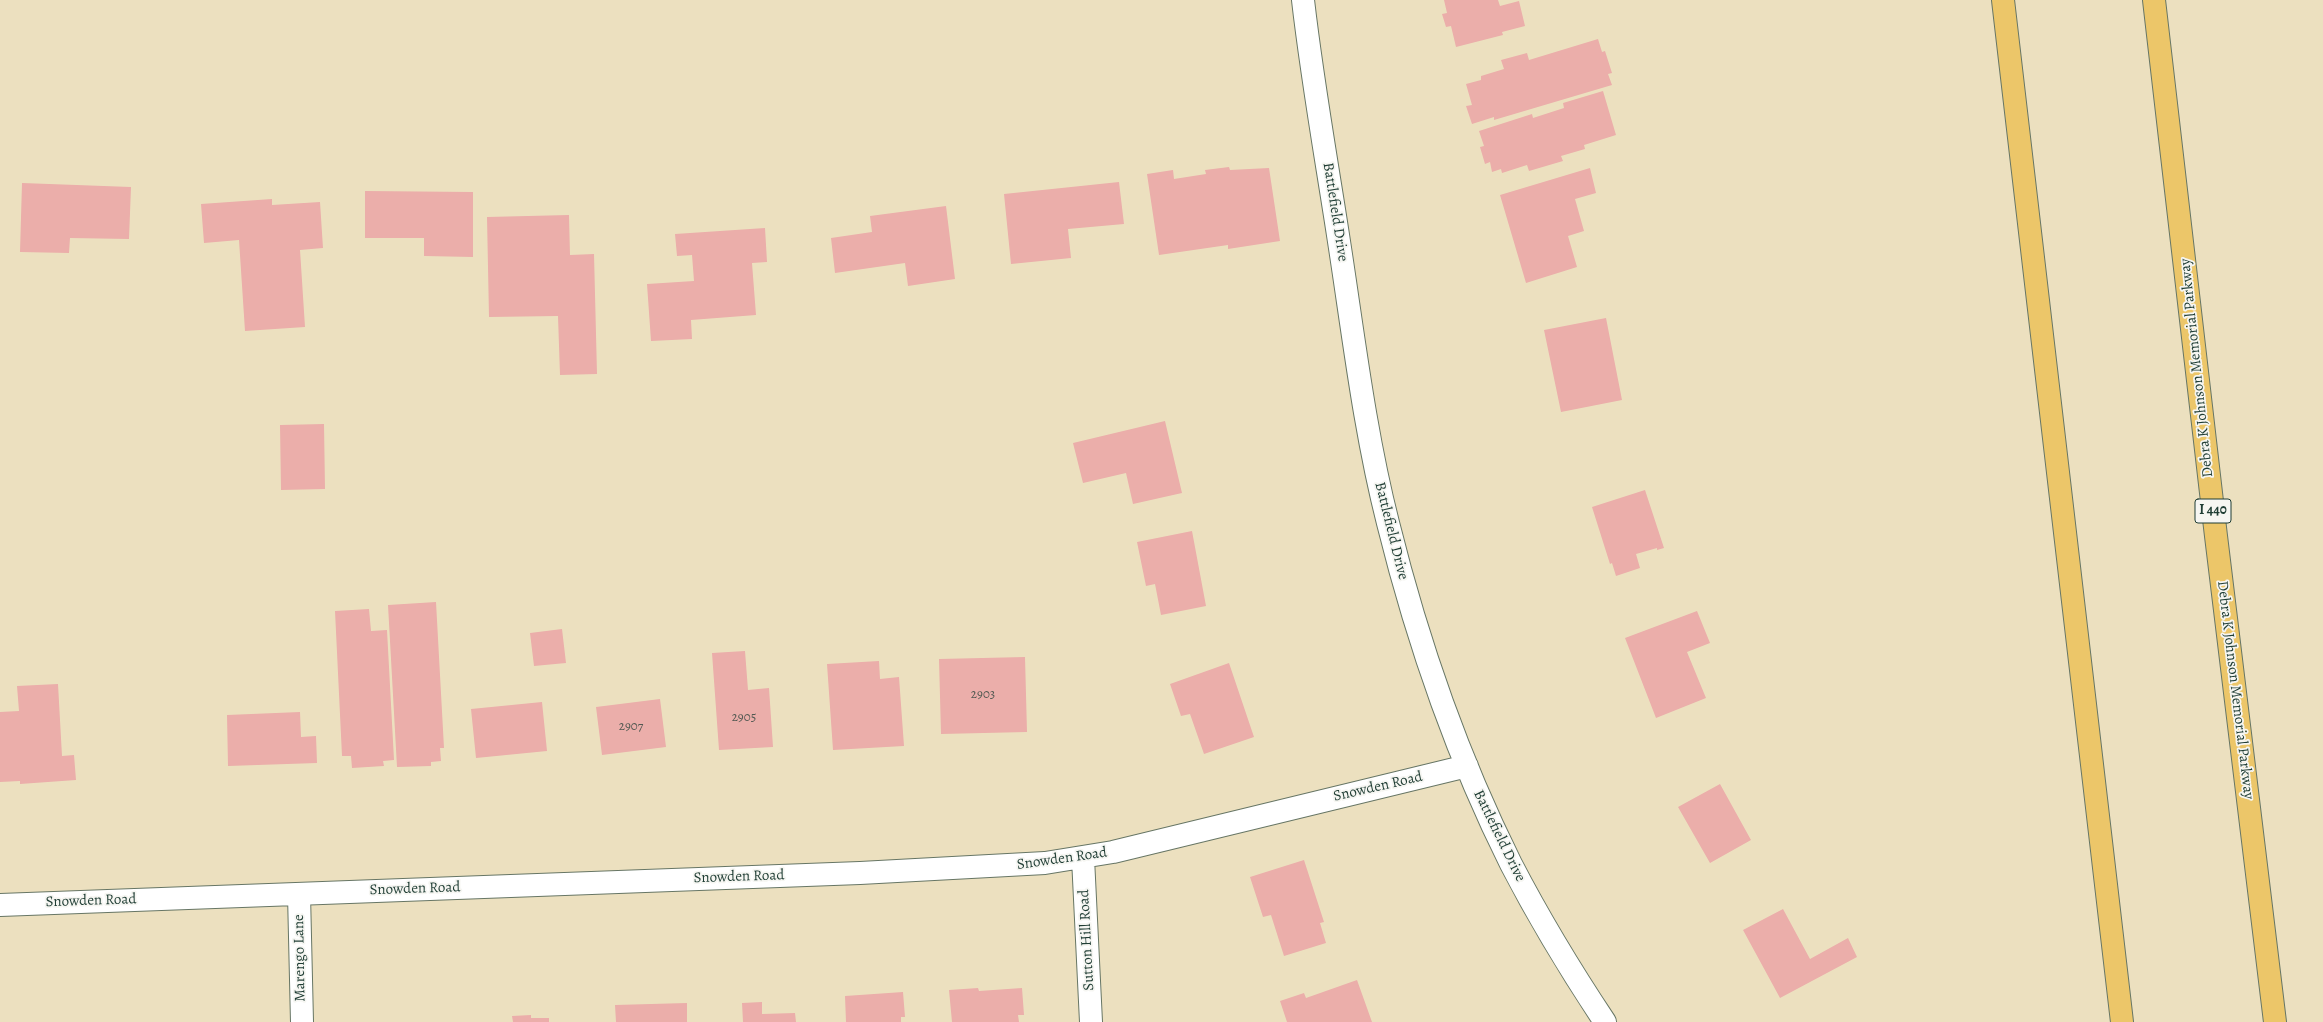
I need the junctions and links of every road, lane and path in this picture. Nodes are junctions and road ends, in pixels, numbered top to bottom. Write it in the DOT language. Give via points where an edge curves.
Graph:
graph roads {
  1 [pos="1302,0"];
  2 [pos="2003,0"];
  3 [pos="2154,0"];
  4 [pos="1467,766"];
  5 [pos="1083,858"];
  6 [pos="299,894"];
  7 [pos="0,905"];
  8 [pos="302,1022"];
  9 [pos="1091,1022"];
  10 [pos="1605,1022"];
  11 [pos="2122,1022"];
  12 [pos="2275,1022"];
  1 -- 4 [label="street, Battlefield Drive" via="1354,339 1379,483 1394,548 1421,641"];
  2 -- 11 [label="highway"];
  3 -- 12 [label="highway, Debra K Johnson Memorial Parkway / I 440"];
  4 -- 5 [label="street, Snowden Road"];
  4 -- 10 [label="street, Battlefield Drive" via="1492,825 1531,901"];
  5 -- 6 [label="street, Snowden Road" via="1005,866"];
  5 -- 9 [label="street, Sutton Hill Road"];
  6 -- 7 [label="street, Snowden Road"];
  6 -- 8 [label="street, Marengo Lane"];
}
